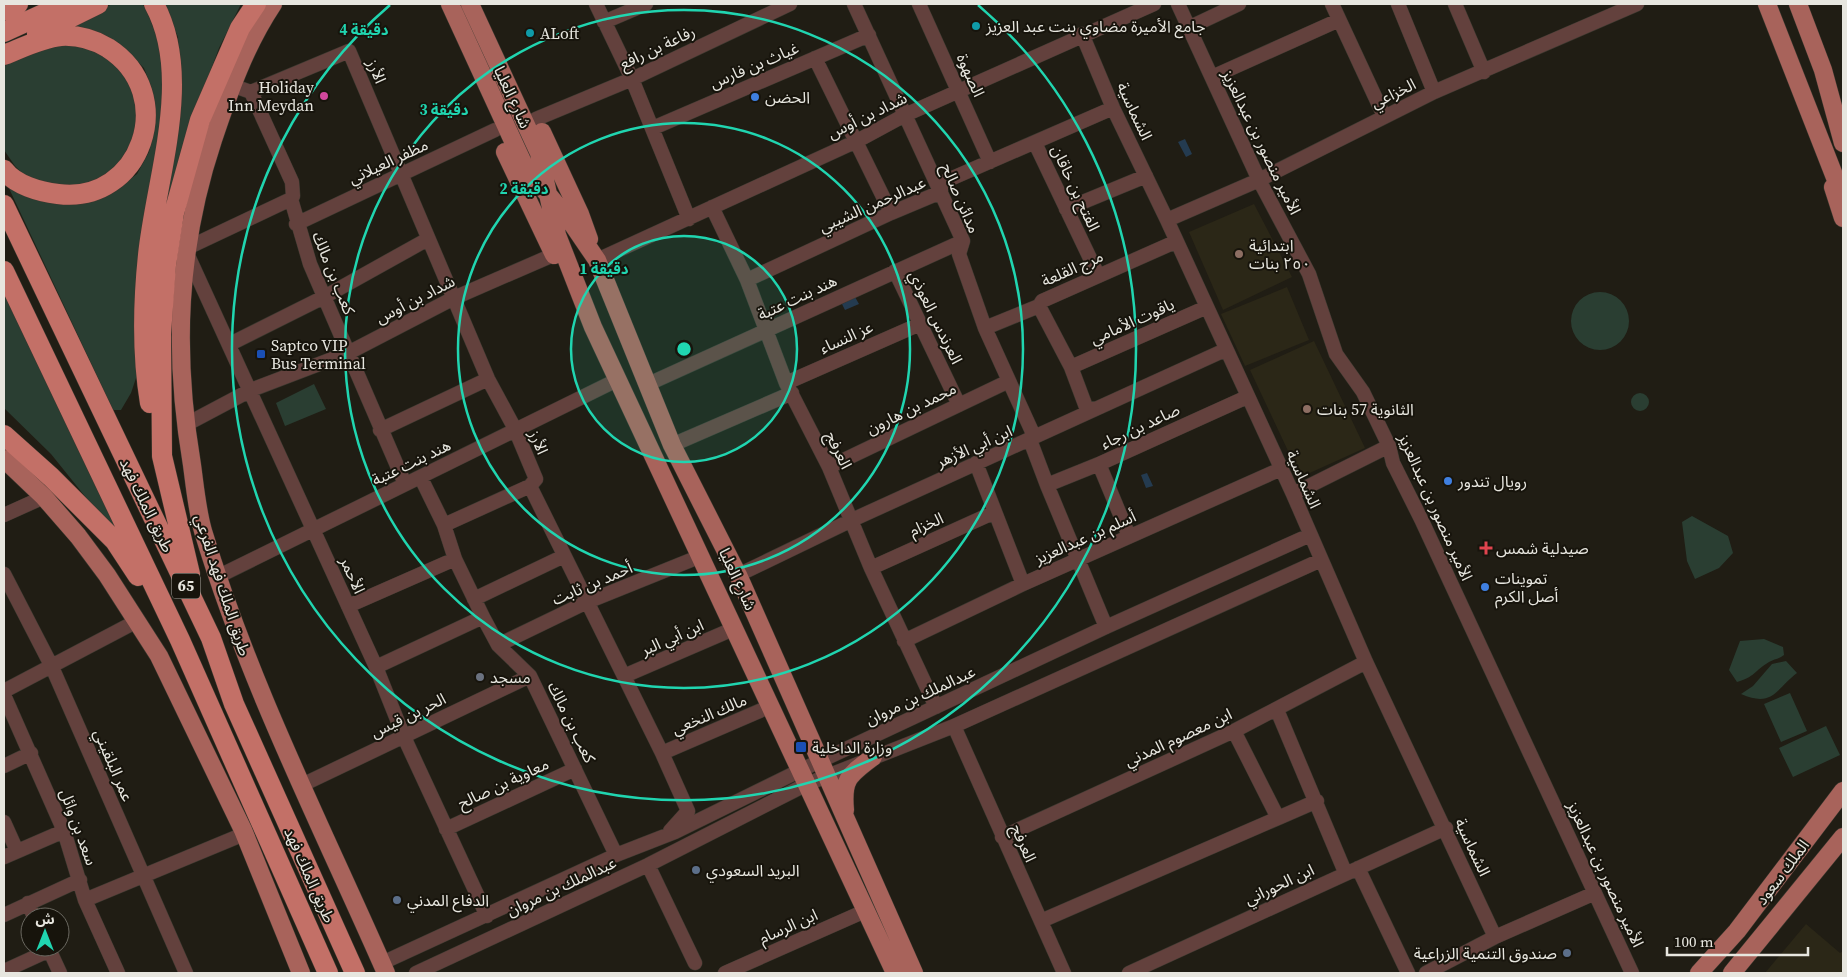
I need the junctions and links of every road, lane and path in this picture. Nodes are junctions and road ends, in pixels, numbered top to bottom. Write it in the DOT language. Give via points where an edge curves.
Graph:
graph roads {
  1 [pos="18,4"];
  2 [pos="65,4"];
  3 [pos="98,4"];
  4 [pos="154,4"];
  5 [pos="256,4"];
  6 [pos="273,4"];
  7 [pos="438,4"];
  8 [pos="450,4"];
  9 [pos="470,4"];
  10 [pos="480,4"];
  11 [pos="596,4"];
  12 [pos="646,4"];
  13 [pos="854,4"];
  14 [pos="919,4"];
  15 [pos="1154,4"];
  16 [pos="1178,4"];
  17 [pos="1239,4"];
  18 [pos="1332,4"];
  19 [pos="1455,4"];
  20 [pos="1637,4"];
  21 [pos="1767,4"];
  22 [pos="1798,4"];
  23 [pos="782,5"];
  24 [pos="1401,5"];
  25 [pos="4,10"];
  26 [pos="1339,20"];
  27 [pos="604,22"];
  28 [pos="1188,28"];
  29 [pos="4,32"];
  30 [pos="1082,34"];
  31 [pos="869,35"];
  32 [pos="4,50"];
  33 [pos="4,55"];
  34 [pos="815,58"];
  35 [pos="1823,70"];
  36 [pos="1484,72"];
  37 [pos="1212,77"];
  38 [pos="632,79"];
  39 [pos="231,85"];
  40 [pos="252,92"];
  41 [pos="959,92"];
  42 [pos="1434,92"];
  43 [pos="1113,108"];
  44 [pos="905,115"];
  45 [pos="1384,116"];
  46 [pos="536,118"];
  47 [pos="1843,121"];
  48 [pos="653,128"];
  49 [pos="495,130"];
  50 [pos="857,141"];
  51 [pos="1843,143"];
  52 [pos="1035,144"];
  53 [pos="990,162"];
  54 [pos="1828,163"];
  55 [pos="4,170"];
  56 [pos="402,175"];
  57 [pos="1146,176"];
  58 [pos="1259,180"];
  59 [pos="941,192"];
  60 [pos="548,193"];
  61 [pos="1843,198"];
  62 [pos="291,199"];
  63 [pos="4,205"];
  64 [pos="712,207"];
  65 [pos="1066,209"];
  66 [pos="891,212"];
  67 [pos="1843,218"];
  68 [pos="689,219"];
  69 [pos="1168,220"];
  70 [pos="296,224"];
  71 [pos="428,239"];
  72 [pos="963,241"];
  73 [pos="1176,242"];
  74 [pos="185,249"];
  75 [pos="553,255"];
  76 [pos="597,260"];
  77 [pos="4,271"];
  78 [pos="895,271"];
  79 [pos="1098,275"];
  80 [pos="747,280"];
  81 [pos="324,297"];
  82 [pos="454,298"];
  83 [pos="1039,306"];
  84 [pos="1207,307"];
  85 [pos="920,324"];
  86 [pos="593,326"];
  87 [pos="985,328"];
  88 [pos="765,331"];
  89 [pos="230,344"];
  90 [pos="1225,350"];
  91 [pos="348,354"];
  92 [pos="1071,367"];
  93 [pos="488,379"];
  94 [pos="619,380"];
  95 [pos="1009,381"];
  96 [pos="646,385"];
  97 [pos="789,388"];
  98 [pos="251,390"];
  99 [pos="1247,397"];
  100 [pos="959,405"];
  101 [pos="1095,409"];
  102 [pos="4,420"];
  103 [pos="185,425"];
  104 [pos="515,429"];
  105 [pos="380,430"];
  106 [pos="4,436"];
  107 [pos="1032,438"];
  108 [pos="672,445"];
  109 [pos="1389,446"];
  110 [pos="162,456"];
  111 [pos="4,459"];
  112 [pos="976,463"];
  113 [pos="1099,464"];
  114 [pos="829,467"];
  115 [pos="1281,469"];
  116 [pos="421,478"];
  117 [pos="405,484"];
  118 [pos="1047,485"];
  119 [pos="530,486"];
  120 [pos="1293,494"];
  121 [pos="44,497"];
  122 [pos="995,512"];
  123 [pos="4,515"];
  124 [pos="852,520"];
  125 [pos="444,526"];
  126 [pos="314,529"];
  127 [pos="106,532"];
  128 [pos="1310,535"];
  129 [pos="1129,536"];
  130 [pos="564,556"];
  131 [pos="700,556"];
  132 [pos="454,559"];
  133 [pos="1078,560"];
  134 [pos="1322,560"];
  135 [pos="871,568"];
  136 [pos="4,574"];
  137 [pos="738,575"];
  138 [pos="219,576"];
  139 [pos="1023,584"];
  140 [pos="474,599"];
  141 [pos="587,602"];
  142 [pos="348,606"];
  143 [pos="483,617"];
  144 [pos="137,621"];
  145 [pos="1106,627"];
  146 [pos="733,629"];
  147 [pos="210,638"];
  148 [pos="180,640"];
  149 [pos="904,641"];
  150 [pos="498,645"];
  151 [pos="1366,662"];
  152 [pos="52,667"];
  153 [pos="376,667"];
  154 [pos="530,676"];
  155 [pos="624,676"];
  156 [pos="4,691"];
  157 [pos="4,695"];
  158 [pos="942,705"];
  159 [pos="771,706"];
  160 [pos="1277,710"];
  161 [pos="958,724"];
  162 [pos="1234,731"];
  163 [pos="404,737"];
  164 [pos="31,753"];
  165 [pos="662,753"];
  166 [pos="873,757"];
  167 [pos="4,766"];
  168 [pos="824,768"];
  169 [pos="575,770"];
  170 [pos="804,777"];
  171 [pos="302,785"];
  172 [pos="1843,791"];
  173 [pos="1317,801"];
  174 [pos="845,818"];
  175 [pos="1278,818"];
  176 [pos="4,822"];
  177 [pos="1446,828"];
  178 [pos="446,829"];
  179 [pos="64,831"];
  180 [pos="671,833"];
  181 [pos="244,834"];
  182 [pos="1002,837"];
  183 [pos="1843,837"];
  184 [pos="17,851"];
  185 [pos="676,851"];
  186 [pos="616,855"];
  187 [pos="4,857"];
  188 [pos="648,865"];
  189 [pos="1352,870"];
  190 [pos="142,875"];
  191 [pos="80,880"];
  192 [pos="1595,893"];
  193 [pos="85,900"];
  194 [pos="28,903"];
  195 [pos="30,907"];
  196 [pos="865,910"];
  197 [pos="4,914"];
  198 [pos="487,916"];
  199 [pos="1040,921"];
  200 [pos="1496,937"];
  201 [pos="338,940"];
  202 [pos="31,957"];
  203 [pos="53,957"];
  204 [pos="695,962"];
  205 [pos="891,968"];
  206 [pos="379,970"];
  207 [pos="4,971"];
  208 [pos="60,973"];
  209 [pos="118,973"];
  210 [pos="186,973"];
  211 [pos="300,973"];
  212 [pos="328,973"];
  213 [pos="355,973"];
  214 [pos="416,973"];
  215 [pos="726,973"];
  216 [pos="914,973"];
  217 [pos="1064,973"];
  218 [pos="1129,973"];
  219 [pos="1408,973"];
  220 [pos="1426,973"];
  221 [pos="1632,973"];
  222 [pos="1699,973"];
  223 [pos="1732,973"];
  1 -- 25 [label="highway"];
  2 -- 29 [label="highway"];
  3 -- 32 [label="highway"];
  4 -- 110 [label="highway" via="169,53 172,87 148,256 144,316 150,400"];
  5 -- 110 [label="highway" via="240,28 200,120 174,213 161,334"];
  6 -- 39 [label="main road, طريق الملك فهد الفرعي" via="256,29"];
  7 -- 49 [label="main road"];
  8 -- 60 [label="main road, شارع العليا" via="524,165"];
  9 -- 60 [label="main road, شارع العليا" via="539,153"];
  10 -- 46 [label="main road"];
  11 -- 27 [label="street"];
  12 -- 27 [label="street"];
  13 -- 31 [label="street, مدائن صالح"];
  14 -- 41 [label="street, الصهوة"];
  15 -- 30 [label="street, شداد بن أوس"];
  16 -- 28 [label="street, الأمير منصور بن عبدالعزيز"];
  17 -- 28 [label="street"];
  18 -- 26 [label="street"];
  19 -- 36 [label="street"];
  20 -- 36 [label="street, الخزاعي"];
  21 -- 54 [label="main road"];
  22 -- 35 [label="main road"];
  23 -- 38 [label="street, رفاعة بن رافع"];
  24 -- 42 [label="street"];
  26 -- 37 [label="street"];
  26 -- 45 [label="street"];
  27 -- 38 [label="street"];
  28 -- 37 [label="street, الأمير منصور بن عبدالعزيز"];
  30 -- 41 [label="street, شداد بن أوس"];
  30 -- 43 [label="street, الشماسية"];
  31 -- 34 [label="street, غياث بن فارس"];
  31 -- 44 [label="street, مدائن صالح"];
  33 -- 55 [label="highway" via="61,36 93,40 118,55 138,79 147,123 124,172 93,192 74,196 42,192 16,181"];
  34 -- 48 [label="street, غياث بن فارس"];
  34 -- 50 [label="street"];
  35 -- 47 [label="main road"];
  35 -- 51 [label="main road"];
  36 -- 42 [label="street, الخزاعي"];
  37 -- 58 [label="street, الأمير منصور بن عبدالعزيز"];
  38 -- 46 [label="street, رفاعة بن رافع"];
  38 -- 48 [label="street"];
  39 -- 40 [label="street"];
  39 -- 74 [label="main road, طريق الملك فهد الفرعي" via="200,180"];
  40 -- 56 [label="street, الأرز" via="349,51"];
  40 -- 62 [label="street, كعب بن مالك" via="292,182"];
  41 -- 44 [label="street, شداد بن أوس"];
  41 -- 53 [label="street, الصهوة"];
  42 -- 45 [label="street, الخزاعي"];
  43 -- 52 [label="street, عبدالرحمن الشيبي"];
  43 -- 57 [label="street, الشماسية"];
  44 -- 50 [label="street, شداد بن أوس"];
  44 -- 59 [label="street, مدائن صالح"];
  45 -- 58 [label="street, الخزاعي"];
  46 -- 76 [label="main road" via="580,214"];
  48 -- 68 [label="street"];
  49 -- 56 [label="street, مظفر العيلاني"];
  49 -- 75 [label="main road"];
  50 -- 64 [label="street, شداد بن أوس"];
  50 -- 66 [label="street"];
  52 -- 53 [label="street, عبدالرحمن الشيبي"];
  52 -- 65 [label="street, الفتح بن خاقان"];
  53 -- 59 [label="street, عبدالرحمن الشيبي" via="940,183"];
  54 -- 61 [label="main road"];
  54 -- 67 [label="main road" via="1827,170"];
  56 -- 70 [label="street, مظفر العيلاني"];
  56 -- 71 [label="street, الأرز"];
  57 -- 65 [label="street"];
  57 -- 69 [label="street, الشماسية"];
  58 -- 69 [label="street, الخزاعي"];
  58 -- 109 [label="street, الأمير منصور بن عبدالعزيز" via="1309,274 1336,354 1363,392"];
  59 -- 66 [label="street, عبدالرحمن الشيبي"];
  59 -- 72 [label="street, مدائن صالح"];
  60 -- 76 [label="main road, شارع العليا"];
  60 -- 86 [label="main road, شارع العليا" via="556,235"];
  62 -- 70 [label="street, كعب بن مالك"];
  62 -- 74 [label="street"];
  63 -- 147 [label="highway, طريق الملك فهد / 65"];
  64 -- 68 [label="street, شداد بن أوس"];
  64 -- 80 [label="street, العرفج"];
  65 -- 79 [label="street, الفتح بن خاقان"];
  66 -- 80 [label="street, عبدالرحمن الشيبي"];
  68 -- 76 [label="street, شداد بن أوس"];
  69 -- 73 [label="street, الشماسية"];
  70 -- 81 [label="street, كعب بن مالك"];
  71 -- 81 [label="street"];
  71 -- 82 [label="street, الأرز"];
  72 -- 78 [label="street, هند بنت عتبة"];
  72 -- 87 [label="street, مدائن صالح" via="959,254"];
  73 -- 79 [label="street, مرج القلعة"];
  73 -- 84 [label="street, الشماسية"];
  74 -- 89 [label="street, الأحمر"];
  74 -- 103 [label="main road, طريق الملك فهد الفرعي" via="179,325"];
  75 -- 82 [label="street, شداد بن أوس"];
  75 -- 86 [label="main road"];
  76 -- 96 [label="main road, شارع العليا"];
  77 -- 148 [label="highway, طريق الملك فهد / 65"];
  78 -- 85 [label="street, العرندس العوذي"];
  78 -- 88 [label="street, هند بنت عتبة"];
  79 -- 83 [label="street, مرج القلعة" via="1042,301"];
  80 -- 88 [label="street, العرفج"];
  81 -- 89 [label="street"];
  81 -- 91 [label="street, كعب بن مالك"];
  82 -- 91 [label="street, شداد بن أوس"];
  82 -- 93 [label="street, الأرز"];
  83 -- 87 [label="street, مرج القلعة"];
  83 -- 92 [label="street"];
  84 -- 90 [label="street, الشماسية"];
  84 -- 92 [label="street, ياقوت الأمامي"];
  85 -- 97 [label="street, عز النساء"];
  85 -- 100 [label="street, العرندس العوذي"];
  86 -- 94 [label="main road, شارع العليا"];
  87 -- 95 [label="street, مدائن صالح"];
  88 -- 96 [label="street, هند بنت عتبة"];
  88 -- 97 [label="street, العرفج"];
  89 -- 98 [label="street, الأحمر"];
  90 -- 99 [label="street, الشماسية"];
  90 -- 101 [label="street, ابن أبي الأزهر"];
  91 -- 98 [label="street, شداد بن أوس"];
  91 -- 105 [label="street, كعب بن مالك"];
  92 -- 101 [label="street" via="1086,407"];
  93 -- 104 [label="street, الأرز"];
  93 -- 105 [label="street"];
  94 -- 104 [label="street, هند بنت عتبة"];
  94 -- 131 [label="main road, شارع العليا"];
  95 -- 100 [label="street, محمد بن هارون"];
  95 -- 107 [label="street, مدائن صالح"];
  96 -- 108 [label="main road, شارع العليا"];
  97 -- 108 [label="street, عز النساء"];
  97 -- 114 [label="street, العرفج"];
  98 -- 103 [label="street, شداد بن أوس"];
  98 -- 126 [label="street, الأحمر"];
  99 -- 113 [label="street, صاعد بن رجاء"];
  99 -- 115 [label="street, الشماسية"];
  100 -- 114 [label="street, محمد بن هارون"];
  101 -- 107 [label="street, ابن أبي الأزهر"];
  102 -- 127 [label="highway" via="40,454"];
  103 -- 138 [label="main road, طريق الملك فهد الفرعي" via="202,529"];
  104 -- 116 [label="street, هند بنت عتبة"];
  104 -- 119 [label="street, الأرز" via="536,479"];
  105 -- 117 [label="street, كعب بن مالك"];
  106 -- 127 [label="highway"];
  107 -- 112 [label="street, ابن أبي الأزهر"];
  107 -- 118 [label="street, مدائن صالح"];
  108 -- 137 [label="main road, شارع العليا"];
  109 -- 120 [label="street"];
  109 -- 192 [label="street, الأمير منصور بن عبدالعزيز" via="1393,463"];
  110 -- 147 [label="highway" via="187,564"];
  111 -- 121 [label="main road"];
  112 -- 122 [label="street"];
  112 -- 124 [label="street, ابن أبي الأزهر"];
  113 -- 118 [label="street, صاعد بن رجاء"];
  113 -- 129 [label="street"];
  114 -- 124 [label="street, العرفج"];
  115 -- 120 [label="street, الشماسية"];
  115 -- 129 [label="street, أسلم بن عبدالعزيز"];
  116 -- 117 [label="street, هند بنت عتبة"];
  116 -- 125 [label="street, كعب بن مالك"];
  117 -- 126 [label="street, هند بنت عتبة"];
  118 -- 133 [label="street, مدائن صالح"];
  119 -- 125 [label="street"];
  119 -- 130 [label="street, الأرز"];
  120 -- 128 [label="street, الشماسية"];
  121 -- 123 [label="street"];
  121 -- 144 [label="main road" via="78,536"];
  122 -- 135 [label="street, الخزام"];
  122 -- 139 [label="street"];
  124 -- 135 [label="street, العرفج"];
  124 -- 137 [label="street, ابن أبي الأزهر"];
  125 -- 132 [label="street, كعب بن مالك"];
  126 -- 138 [label="street, هند بنت عتبة"];
  126 -- 142 [label="street, الأحمر"];
  127 -- 148 [label="highway"];
  128 -- 134 [label="street, الشماسية"];
  128 -- 145 [label="street, عبدالملك بن مروان"];
  129 -- 133 [label="street, أسلم بن عبدالعزيز"];
  130 -- 140 [label="street"];
  130 -- 141 [label="street, الأرز"];
  131 -- 141 [label="street, أحمد بن ثابت"];
  131 -- 146 [label="main road, شارع العليا"];
  132 -- 140 [label="street, كعب بن مالك"];
  132 -- 142 [label="street"];
  133 -- 139 [label="street, أسلم بن عبدالعزيز"];
  133 -- 145 [label="street, مدائن صالح"];
  134 -- 151 [label="street, الشماسية"];
  134 -- 161 [label="street, عبدالملك بن مروان"];
  135 -- 149 [label="street, العرفج"];
  136 -- 152 [label="street, عمر البلقيني"];
  137 -- 168 [label="main road, شارع العليا"];
  138 -- 171 [label="main road, طريق الملك فهد الفرعي" via="246,657"];
  139 -- 149 [label="street, أسلم بن عبدالعزيز"];
  140 -- 143 [label="street, كعب بن مالك"];
  141 -- 150 [label="street, أحمد بن ثابت"];
  141 -- 155 [label="street, الأرز"];
  142 -- 153 [label="street, الأحمر"];
  143 -- 150 [label="street, كعب بن مالك"];
  143 -- 153 [label="street"];
  144 -- 152 [label="street"];
  144 -- 181 [label="main road" via="159,656"];
  145 -- 158 [label="street, عبدالملك بن مروان"];
  146 -- 155 [label="street, ابن أبي البر"];
  146 -- 159 [label="main road, شارع العليا"];
  147 -- 201 [label="highway, طريق الملك فهد / 65" via="234,704"];
  148 -- 212 [label="highway, طريق الملك فهد / 65"];
  149 -- 158 [label="street, العرفج"];
  150 -- 154 [label="street, كعب بن مالك"];
  151 -- 160 [label="street, ابن معصوم المدني"];
  151 -- 177 [label="street, الشماسية"];
  152 -- 156 [label="street"];
  152 -- 190 [label="street, عمر البلقيني"];
  153 -- 163 [label="street, الأحمر"];
  154 -- 163 [label="street, الحر بن قيس"];
  154 -- 169 [label="street, كعب بن مالك"];
  155 -- 165 [label="street, الأرز"];
  157 -- 164 [label="street, سعد بن وائل"];
  158 -- 161 [label="street" via="945,722"];
  158 -- 168 [label="street, عبدالملك بن مروان"];
  159 -- 165 [label="street, مالك النخعي"];
  159 -- 170 [label="main road, شارع العليا"];
  160 -- 162 [label="street, ابن معصوم المدني"];
  160 -- 173 [label="street"];
  161 -- 166 [label="street, عبدالملك بن مروان"];
  161 -- 182 [label="street, العرفج"];
  162 -- 175 [label="street"];
  162 -- 182 [label="street, ابن معصوم المدني"];
  163 -- 171 [label="street, الحر بن قيس"];
  163 -- 178 [label="street, الأحمر"];
  164 -- 167 [label="street"];
  164 -- 179 [label="street, سعد بن وائل"];
  165 -- 180 [label="street, الأرز" via="688,811"];
  166 -- 168 [label="street, عبدالملك بن مروان"];
  166 -- 174 [label="main road" via="847,779 843,793"];
  168 -- 170 [label="street, عبدالملك بن مروان"];
  168 -- 174 [label="main road, شارع العليا"];
  169 -- 178 [label="street, معاوية بن صالح"];
  169 -- 186 [label="street, كعب بن مالك"];
  170 -- 180 [label="street, عبدالملك بن مروان"];
  170 -- 185 [label="street, عبدالملك بن مروان"];
  170 -- 196 [label="main road, شارع العليا"];
  171 -- 206 [label="main road, طريق الملك فهد الفرعي"];
  172 -- 222 [label="main road, الملك سعود" via="1737,931"];
  173 -- 175 [label="street"];
  173 -- 189 [label="street"];
  174 -- 216 [label="main road, شارع العليا"];
  175 -- 199 [label="street"];
  176 -- 184 [label="street"];
  177 -- 189 [label="street, ابن الحوراني"];
  177 -- 200 [label="street, الشماسية"];
  178 -- 198 [label="street, الأحمر"];
  179 -- 184 [label="street"];
  179 -- 191 [label="street, سعد بن وائل"];
  180 -- 185 [label="street" via="683,837"];
  180 -- 186 [label="street, عبدالملك بن مروان"];
  181 -- 190 [label="street"];
  181 -- 211 [label="main road"];
  182 -- 199 [label="street, العرفج"];
  183 -- 223 [label="main road, الملك سعود"];
  184 -- 187 [label="street"];
  185 -- 188 [label="street, عبدالملك بن مروان"];
  186 -- 198 [label="street, عبدالملك بن مروان"];
  188 -- 204 [label="street"];
  188 -- 214 [label="street, عبدالملك بن مروان"];
  189 -- 218 [label="street, ابن الحوراني"];
  189 -- 219 [label="street"];
  190 -- 193 [label="street"];
  190 -- 210 [label="street, عمر البلقيني"];
  191 -- 193 [label="street, سعد بن وائل"];
  191 -- 194 [label="street"];
  192 -- 200 [label="street"];
  192 -- 221 [label="street, الأمير منصور بن عبدالعزيز"];
  193 -- 209 [label="street, سعد بن وائل"];
  194 -- 195 [label="street"];
  194 -- 197 [label="street"];
  196 -- 205 [label="main road, شارع العليا"];
  196 -- 215 [label="street, ابن الرسام"];
  198 -- 206 [label="street, عبدالملك بن مروان"];
  199 -- 217 [label="street, العرفج"];
  200 -- 220 [label="street"];
  201 -- 206 [label="highway"];
  201 -- 213 [label="highway, طريق الملك فهد / 65"];
  202 -- 207 [label="street"];
  203 -- 208 [label="street"];
}
